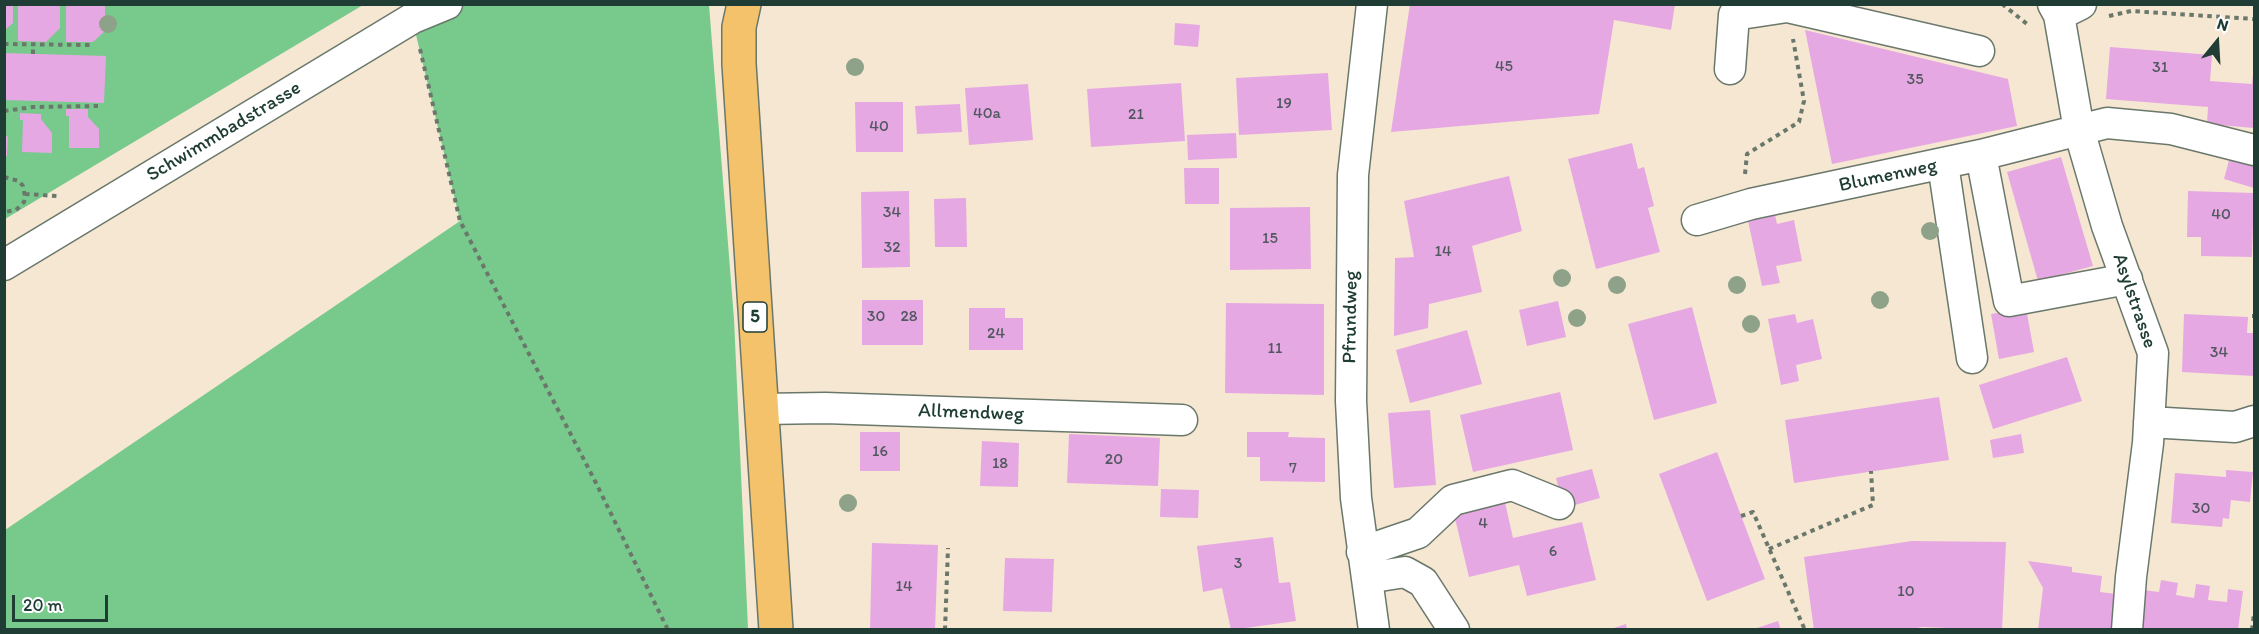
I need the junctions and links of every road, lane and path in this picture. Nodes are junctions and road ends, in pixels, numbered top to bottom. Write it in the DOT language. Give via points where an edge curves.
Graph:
graph roads {
  1 [pos="447,4"];
  2 [pos="744,4"];
  3 [pos="1372,4"];
  4 [pos="1787,6"];
  5 [pos="2063,12"];
  6 [pos="413,18"];
  7 [pos="2254,19"];
  8 [pos="4,44"];
  9 [pos="33,45"];
  10 [pos="90,45"];
  11 [pos="1979,51"];
  12 [pos="33,54"];
  13 [pos="1730,69"];
  14 [pos="33,101"];
  15 [pos="98,106"];
  16 [pos="33,107"];
  17 [pos="4,111"];
  18 [pos="2079,129"];
  19 [pos="2254,150"];
  20 [pos="1981,155"];
  21 [pos="1943,164"];
  22 [pos="4,177"];
  23 [pos="1751,204"];
  24 [pos="4,212"];
  25 [pos="1697,220"];
  26 [pos="4,265"];
  27 [pos="2127,279"];
  28 [pos="1972,358"];
  29 [pos="761,409"];
  30 [pos="1182,420"];
  31 [pos="2254,421"];
  32 [pos="2149,422"];
  33 [pos="1871,471"];
  34 [pos="1559,504"];
  35 [pos="1741,516"];
  36 [pos="948,548"];
  37 [pos="1769,549"];
  38 [pos="1365,565"];
  39 [pos="2254,613"];
  40 [pos="668,630"];
  41 [pos="777,630"];
  42 [pos="945,630"];
  43 [pos="1374,630"];
  44 [pos="1454,630"];
  45 [pos="1805,630"];
  46 [pos="2127,630"];
  47 [pos="2252,630"];
  1 -- 6 [label="street, Schwimmbadstrasse"];
  2 -- 29 [label="main road, 5" via="739,27 739,64"];
  3 -- 38 [label="street, Pfrundweg" via="1353,198 1351,401 1356,498"];
  4 -- 11 [label="street"];
  4 -- 13 [label="street" via="1734,15"];
  4 -- 23 [label="path" via="1804,101 1799,122 1747,154 1745,179"];
  5 -- 7 [label="path" via="2090,28 2102,18 2131,11"];
  5 -- 18 [label="street, Asylstrasse"];
  6 -- 26 [label="street, Schwimmbadstrasse"];
  6 -- 40 [label="path" via="460,221"];
  8 -- 9 [label="path"];
  9 -- 10 [label="path"];
  9 -- 12 [label="path"];
  14 -- 16 [label="path"];
  15 -- 16 [label="path"];
  16 -- 17 [label="path"];
  18 -- 19 [label="street, Blumenweg" via="2107,123 2171,129"];
  18 -- 20 [label="street, Blumenweg"];
  18 -- 27 [label="street, Asylstrasse"];
  20 -- 21 [label="street, Blumenweg"];
  20 -- 27 [label="street" via="2009,301"];
  21 -- 23 [label="street, Blumenweg"];
  21 -- 28 [label="street"];
  22 -- 24 [label="path" via="19,181 25,197 16,210"];
  23 -- 25 [label="street, Blumenweg"];
  27 -- 32 [label="street, Asylstrasse" via="2153,353"];
  29 -- 30 [label="street, Allmendweg"];
  29 -- 41 [label="main road, 5"];
  31 -- 32 [label="street" via="2235,427"];
  32 -- 46 [label="street, Asylstrasse"];
  33 -- 37 [label="path" via="1873,505"];
  34 -- 38 [label="street" via="1512,486 1453,500 1418,533"];
  35 -- 37 [label="path" via="1753,512"];
  36 -- 42 [label="path"];
  37 -- 45 [label="path"];
  38 -- 43 [label="street, Pfrundweg"];
  38 -- 44 [label="street" via="1405,572 1423,582"];
  39 -- 47 [label="path"];
}
